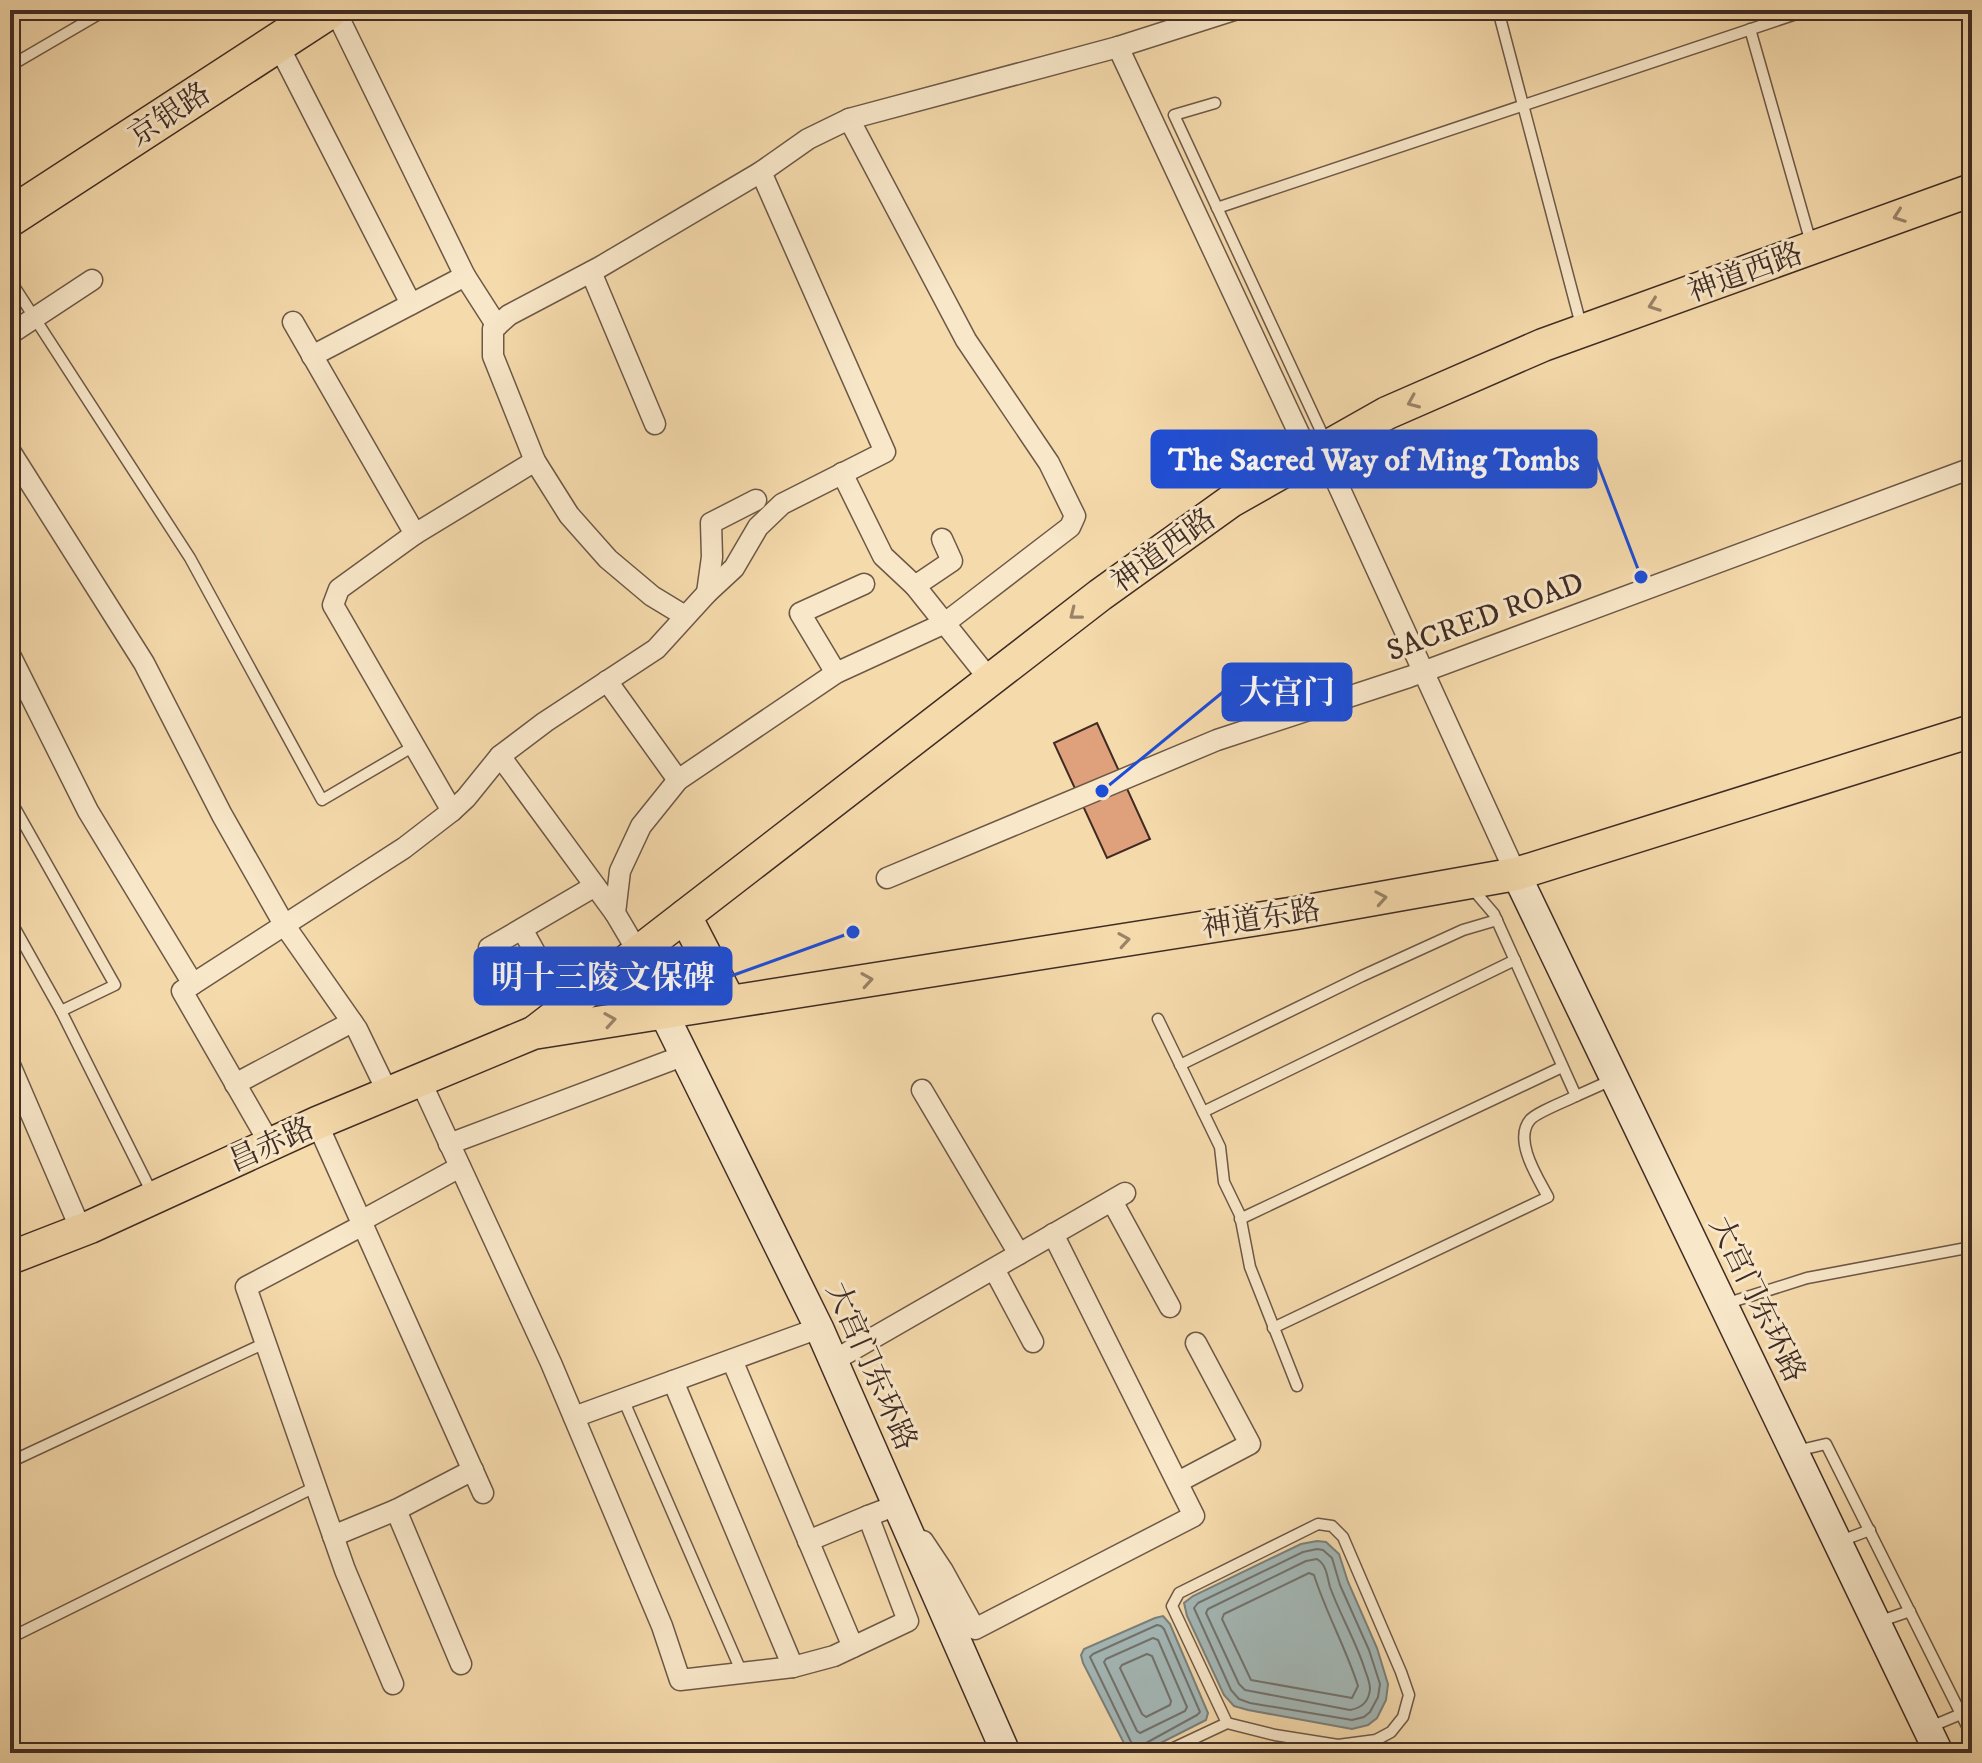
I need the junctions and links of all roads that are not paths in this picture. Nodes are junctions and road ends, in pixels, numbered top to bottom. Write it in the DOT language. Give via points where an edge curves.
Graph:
graph roads {
  1 [pos="106,10"];
  2 [pos="312,10"];
  3 [pos="328,10"];
  4 [pos="335,10"];
  5 [pos="1234,10"];
  6 [pos="1498,10"];
  7 [pos="1808,10"];
  8 [pos="1750,29"];
  9 [pos="275,39"];
  10 [pos="1118,47"];
  11 [pos="10,66"];
  12 [pos="1215,103"];
  13 [pos="1523,105"];
  14 [pos="849,119"];
  15 [pos="761,172"];
  16 [pos="1972,190"];
  17 [pos="10,203"];
  18 [pos="1217,208"];
  19 [pos="10,217"];
  20 [pos="1812,248"];
  21 [pos="591,272"];
  22 [pos="465,276"];
  23 [pos="10,280"];
  24 [pos="92,280"];
  25 [pos="411,304"];
  26 [pos="34,318"];
  27 [pos="293,322"];
  28 [pos="497,326"];
  29 [pos="1582,331"];
  30 [pos="10,334"];
  31 [pos="312,356"];
  32 [pos="655,424"];
  33 [pos="10,451"];
  34 [pos="1320,451"];
  35 [pos="535,461"];
  36 [pos="1972,468"];
  37 [pos="842,473"];
  38 [pos="756,500"];
  39 [pos="415,534"];
  40 [pos="942,539"];
  41 [pos="864,584"];
  42 [pos="915,586"];
  43 [pos="707,593"];
  44 [pos="685,616"];
  45 [pos="945,623"];
  46 [pos="10,655"];
  47 [pos="1425,671"];
  48 [pos="836,673"];
  49 [pos="990,680"];
  50 [pos="607,681"];
  51 [pos="1972,731"];
  52 [pos="414,746"];
  53 [pos="500,756"];
  54 [pos="678,780"];
  55 [pos="10,799"];
  56 [pos="452,811"];
  57 [pos="1516,874"];
  58 [pos="887,878"];
  59 [pos="1467,883"];
  60 [pos="595,886"];
  61 [pos="615,913"];
  62 [pos="685,916"];
  63 [pos="10,920"];
  64 [pos="1497,920"];
  65 [pos="285,926"];
  66 [pos="522,929"];
  67 [pos="489,948"];
  68 [pos="638,952"];
  69 [pos="1515,960"];
  70 [pos="193,984"];
  71 [pos="729,1001"];
  72 [pos="566,1008"];
  73 [pos="61,1011"];
  74 [pos="663,1012"];
  75 [pos="1158,1019"];
  76 [pos="352,1022"];
  77 [pos="533,1033"];
  78 [pos="685,1055"];
  79 [pos="10,1065"];
  80 [pos="1180,1065"];
  81 [pos="1562,1067"];
  82 [pos="1615,1079"];
  83 [pos="420,1080"];
  84 [pos="235,1084"];
  85 [pos="922,1090"];
  86 [pos="388,1093"];
  87 [pos="1576,1096"];
  88 [pos="1203,1112"];
  89 [pos="317,1123"];
  90 [pos="270,1144"];
  91 [pos="449,1144"];
  92 [pos="460,1167"];
  93 [pos="154,1197"];
  94 [pos="1240,1219"];
  95 [pos="362,1223"];
  96 [pos="81,1230"];
  97 [pos="1053,1234"];
  98 [pos="1972,1247"];
  99 [pos="1019,1254"];
  100 [pos="10,1258"];
  101 [pos="994,1269"];
  102 [pos="1723,1304"];
  103 [pos="1170,1307"];
  104 [pos="819,1328"];
  105 [pos="1273,1328"];
  106 [pos="1033,1342"];
  107 [pos="265,1343"];
  108 [pos="1196,1343"];
  109 [pos="732,1360"];
  110 [pos="833,1361"];
  111 [pos="673,1381"];
  112 [pos="1297,1386"];
  113 [pos="623,1399"];
  114 [pos="574,1417"];
  115 [pos="1794,1451"];
  116 [pos="10,1462"];
  117 [pos="473,1470"];
  118 [pos="1178,1482"];
  119 [pos="315,1487"];
  120 [pos="483,1493"];
  121 [pos="897,1505"];
  122 [pos="396,1510"];
  123 [pos="868,1516"];
  124 [pos="1870,1530"];
  125 [pos="333,1536"];
  126 [pos="808,1541"];
  127 [pos="1838,1542"];
  128 [pos="1910,1611"];
  129 [pos="1876,1622"];
  130 [pos="10,1638"];
  131 [pos="853,1647"];
  132 [pos="461,1664"];
  133 [pos="793,1667"];
  134 [pos="742,1673"];
  135 [pos="393,1684"];
  136 [pos="1961,1714"];
  137 [pos="1227,1723"];
  138 [pos="1972,1736"];
  139 [pos="1933,1740"];
  140 [pos="1006,1753"];
  141 [pos="1163,1753"];
  1 -- 11 [label="lane"];
  2 -- 9 [label="highway, 京银路"];
  3 -- 9 [label="highway, 京银路"];
  4 -- 22 [label="street"];
  5 -- 10 [label="street"];
  6 -- 13 [label="lane"];
  7 -- 8 [label="lane"];
  8 -- 13 [label="lane"];
  8 -- 20 [label="lane"];
  9 -- 17 [label="highway, 京银路"];
  9 -- 19 [label="highway, 京银路"];
  9 -- 25 [label="street"];
  10 -- 14 [label="street"];
  10 -- 34 [label="street"];
  12 -- 18 [label="lane" via="1174,115"];
  13 -- 18 [label="lane"];
  13 -- 29 [label="lane"];
  14 -- 15 [label="street" via="808,139"];
  14 -- 45 [label="street" via="966,340 1049,463 1075,516 1070,527"];
  15 -- 21 [label="street"];
  15 -- 37 [label="street" via="885,452"];
  16 -- 20 [label="main road, 神道西路, one-way"];
  18 -- 34 [label="lane"];
  20 -- 29 [label="main road, 神道西路, one-way"];
  21 -- 28 [label="street"];
  21 -- 32 [label="street"];
  22 -- 25 [label="street"];
  22 -- 28 [label="street"];
  23 -- 26 [label="lane"];
  24 -- 26 [label="street"];
  25 -- 31 [label="street"];
  26 -- 30 [label="street"];
  26 -- 52 [label="lane" via="190,558 322,800"];
  27 -- 31 [label="street"];
  28 -- 35 [label="street" via="493,356"];
  29 -- 34 [label="main road, 神道西路, one-way" via="1387,413"];
  31 -- 39 [label="street"];
  33 -- 65 [label="street" via="144,663"];
  34 -- 47 [label="street"];
  34 -- 49 [label="main road, 神道西路, one-way" via="1231,501"];
  35 -- 39 [label="street"];
  35 -- 44 [label="street" via="569,515 608,559"];
  36 -- 47 [label="street, SACRED ROAD"];
  37 -- 42 [label="street" via="883,556"];
  37 -- 43 [label="street" via="782,504 758,527 734,568"];
  38 -- 43 [label="street" via="711,523"];
  39 -- 52 [label="street" via="339,589 333,605"];
  40 -- 42 [label="street" via="952,561"];
  41 -- 48 [label="street" via="800,613"];
  42 -- 45 [label="street"];
  43 -- 44 [label="street"];
  44 -- 50 [label="street" via="656,649"];
  45 -- 48 [label="street"];
  45 -- 49 [label="street"];
  46 -- 70 [label="street" via="88,811"];
  47 -- 57 [label="street"];
  47 -- 58 [label="street, SACRED ROAD" via="1217,740"];
  48 -- 54 [label="street"];
  49 -- 62 [label="main road, 神道西路"];
  50 -- 53 [label="street"];
  50 -- 54 [label="street"];
  51 -- 57 [label="main road, 神道东路"];
  52 -- 56 [label="street"];
  53 -- 56 [label="street"];
  53 -- 60 [label="street"];
  54 -- 61 [label="street" via="641,826 620,871"];
  55 -- 73 [label="lane" via="115,985"];
  56 -- 65 [label="street"];
  57 -- 59 [label="main road, 神道东路"];
  57 -- 82 [label="street, 大宫门东环路"];
  59 -- 64 [label="lane"];
  71 -- 59 [label="main road, 神道东路, one-way"];
  60 -- 61 [label="street"];
  60 -- 66 [label="street"];
  61 -- 68 [label="street"];
  62 -- 68 [label="main road, 神道西路"];
  62 -- 71 [label="main road" via="713,954"];
  63 -- 73 [label="lane"];
  64 -- 69 [label="lane"];
  64 -- 80 [label="lane" via="1362,976"];
  65 -- 70 [label="street"];
  65 -- 76 [label="street"];
  66 -- 67 [label="street"];
  66 -- 72 [label="street"];
  68 -- 72 [label="main road, 神道西路"];
  69 -- 81 [label="lane"];
  69 -- 88 [label="lane"];
  70 -- 84 [label="street" via="182,991"];
  71 -- 74 [label="main road, 神道东路"];
  72 -- 77 [label="main road, 神道西路"];
  73 -- 93 [label="lane"];
  77 -- 74 [label="main road, 神道东路, one-way"];
  74 -- 78 [label="street, 大宫门东环路"];
  75 -- 80 [label="lane"];
  76 -- 84 [label="street"];
  76 -- 86 [label="street"];
  77 -- 83 [label="main road, 昌赤路"];
  78 -- 91 [label="street"];
  78 -- 104 [label="street, 大宫门东环路"];
  79 -- 96 [label="street"];
  80 -- 88 [label="lane"];
  81 -- 87 [label="lane"];
  81 -- 94 [label="lane"];
  82 -- 87 [label="lane"];
  82 -- 102 [label="street, 大宫门东环路"];
  83 -- 86 [label="main road, 昌赤路"];
  83 -- 91 [label="street"];
  84 -- 90 [label="street"];
  85 -- 99 [label="street"];
  86 -- 89 [label="main road, 昌赤路"];
  87 -- 105 [label="lane" via="1531,1119 1524,1134 1526,1152 1548,1197"];
  88 -- 94 [label="lane" via="1220,1147 1224,1182"];
  89 -- 90 [label="main road, 昌赤路"];
  89 -- 95 [label="street"];
  90 -- 93 [label="main road, 昌赤路"];
  91 -- 92 [label="street"];
  92 -- 95 [label="street"];
  92 -- 114 [label="street"];
  93 -- 96 [label="main road, 昌赤路"];
  94 -- 105 [label="lane" via="1250,1267"];
  95 -- 107 [label="street" via="246,1287"];
  95 -- 117 [label="street"];
  96 -- 100 [label="main road, 昌赤路"];
  97 -- 99 [label="street"];
  97 -- 103 [label="street" via="1118,1197"];
  97 -- 118 [label="street"];
  98 -- 102 [label="lane" via="1807,1278"];
  99 -- 101 [label="street"];
  101 -- 106 [label="street"];
  101 -- 110 [label="street"];
  102 -- 115 [label="street, 大宫门东环路"];
  104 -- 109 [label="street"];
  104 -- 110 [label="street, 大宫门东环路"];
  105 -- 112 [label="lane"];
  107 -- 116 [label="lane"];
  107 -- 119 [label="street"];
  108 -- 118 [label="street" via="1250,1444"];
  109 -- 111 [label="street"];
  109 -- 126 [label="street"];
  110 -- 121 [label="street, 大宫门东环路"];
  111 -- 113 [label="street"];
  111 -- 133 [label="street"];
  113 -- 114 [label="street"];
  113 -- 134 [label="lane"];
  114 -- 134 [label="street" via="680,1680"];
  115 -- 124 [label="lane" via="1826,1444"];
  115 -- 127 [label="street, 大宫门东环路"];
  117 -- 120 [label="street"];
  117 -- 122 [label="street"];
  118 -- 121 [label="street" via="1194,1516 975,1629"];
  119 -- 125 [label="street"];
  119 -- 130 [label="lane"];
  121 -- 123 [label="street"];
  121 -- 140 [label="street, 大宫门东环路"];
  122 -- 125 [label="street"];
  122 -- 132 [label="street"];
  123 -- 126 [label="street"];
  123 -- 131 [label="street" via="908,1621"];
  124 -- 127 [label="lane"];
  124 -- 128 [label="lane"];
  125 -- 135 [label="street"];
  126 -- 131 [label="street"];
  127 -- 129 [label="street, 大宫门东环路"];
  128 -- 129 [label="lane"];
  128 -- 136 [label="lane"];
  129 -- 139 [label="street, 大宫门东环路"];
  131 -- 133 [label="street"];
  133 -- 134 [label="street"];
  136 -- 138 [label="lane"];
  136 -- 139 [label="lane"];
  137 -- 137 [label="lane" via="1338,1745 1376,1740 1403,1717 1409,1695 1401,1672 1343,1537 1332,1526 1318,1524 1179,1593 1172,1606"];
  137 -- 141 [label="lane"];
}
